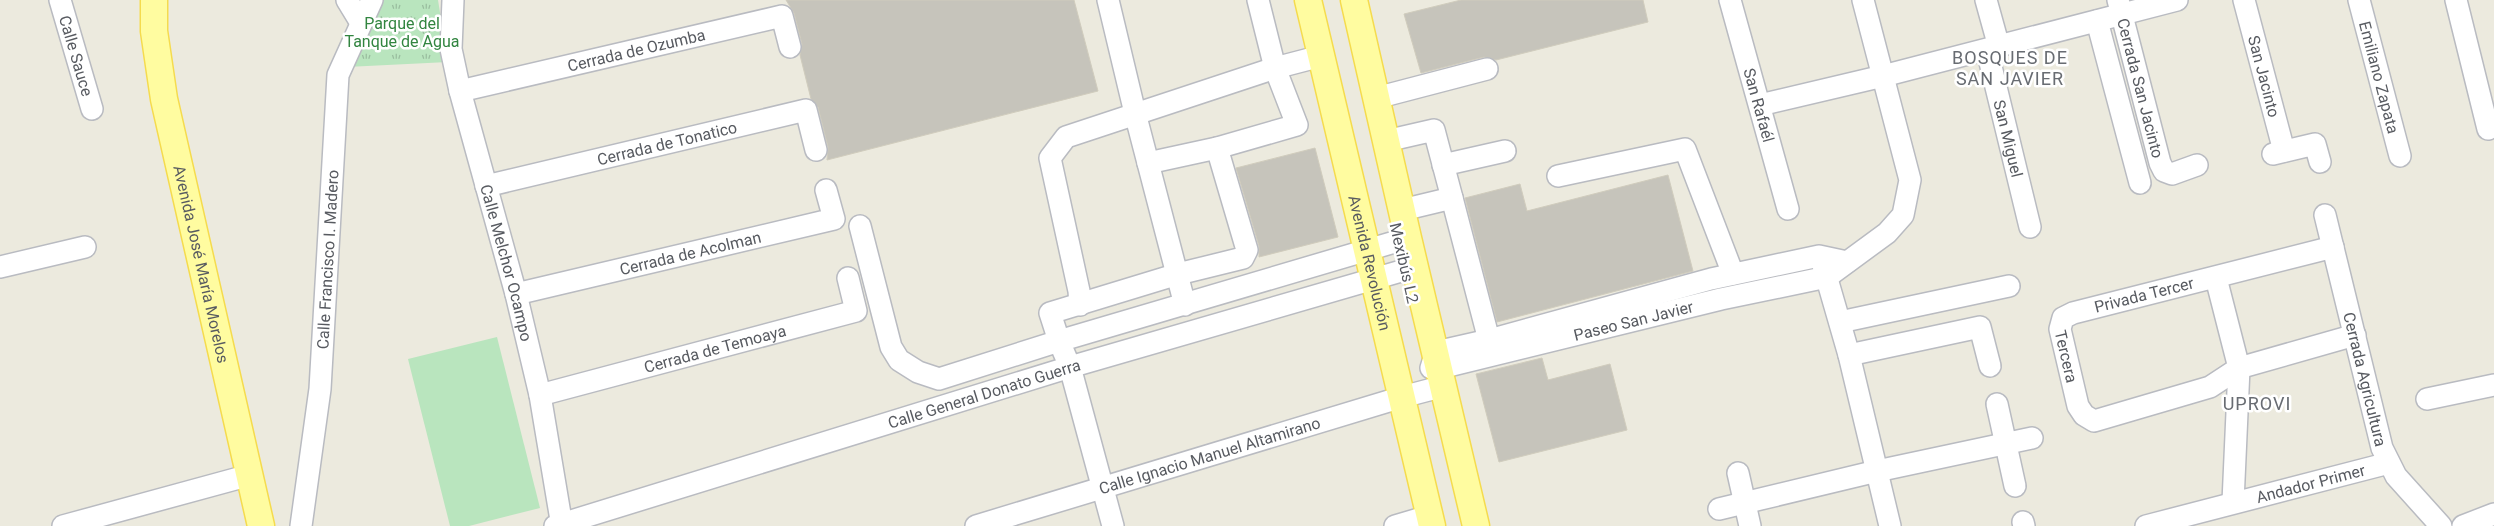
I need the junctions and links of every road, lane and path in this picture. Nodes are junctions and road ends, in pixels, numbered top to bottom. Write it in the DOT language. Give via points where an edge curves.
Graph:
graph roads {
  1 [pos="60,0"];
  2 [pos="154,0"];
  3 [pos="347,0"];
  4 [pos="372,0"];
  5 [pos="453,0"];
  6 [pos="1108,0"];
  7 [pos="1258,0"];
  8 [pos="1308,0"];
  9 [pos="1319,0"];
  10 [pos="1730,0"];
  11 [pos="1863,0"];
  12 [pos="1986,0"];
  13 [pos="2177,0"];
  14 [pos="2244,0"];
  15 [pos="2360,0"];
  16 [pos="2456,0"];
  17 [pos="1350,2"];
  18 [pos="2120,8"];
  19 [pos="2097,21"];
  20 [pos="361,23"];
  21 [pos="790,46"];
  22 [pos="1993,48"];
  23 [pos="1321,56"];
  24 [pos="1275,68"];
  25 [pos="1487,69"];
  26 [pos="1883,76"];
  27 [pos="460,91"];
  28 [pos="1376,98"];
  29 [pos="1760,105"];
  30 [pos="92,109"];
  31 [pos="1135,113"];
  32 [pos="2488,129"];
  33 [pos="1386,141"];
  34 [pos="1217,148"];
  35 [pos="816,150"];
  36 [pos="1505,151"];
  37 [pos="2400,156"];
  38 [pos="2320,162"];
  39 [pos="1148,163"];
  40 [pos="1443,165"];
  41 [pos="2197,166"];
  42 [pos="1558,176"];
  43 [pos="2140,183"];
  44 [pos="486,186"];
  45 [pos="826,190"];
  46 [pos="1452,198"];
  47 [pos="1788,209"];
  48 [pos="1402,210"];
  49 [pos="2325,215"];
  50 [pos="860,226"];
  51 [pos="2030,227"];
  52 [pos="1388,245"];
  53 [pos="85,247"];
  54 [pos="2332,247"];
  55 [pos="1819,256"];
  56 [pos="1847,262"];
  57 [pos="0,267"];
  58 [pos="1394,272"];
  59 [pos="1178,274"];
  60 [pos="1734,274"];
  61 [pos="1827,277"];
  62 [pos="848,278"];
  63 [pos="2216,278"];
  64 [pos="1685,286"];
  65 [pos="2009,286"];
  66 [pos="516,294"];
  67 [pos="1080,305"];
  68 [pos="1185,305"];
  69 [pos="1691,307"];
  70 [pos="2073,312"];
  71 [pos="1840,322"];
  72 [pos="2355,335"];
  73 [pos="1488,340"];
  74 [pos="1059,341"];
  75 [pos="1849,354"];
  76 [pos="1990,366"];
  77 [pos="1070,367"];
  78 [pos="2239,368"];
  79 [pos="1428,381"];
  80 [pos="2494,385"];
  81 [pos="540,395"];
  82 [pos="2427,399"];
  83 [pos="1997,404"];
  84 [pos="2032,438"];
  85 [pos="2007,443"];
  86 [pos="2389,463"];
  87 [pos="1877,471"];
  88 [pos="1738,473"];
  89 [pos="250,475"];
  90 [pos="2016,486"];
  91 [pos="1104,488"];
  92 [pos="1745,502"];
  93 [pos="2233,502"];
  94 [pos="1719,509"];
  95 [pos="2494,514"];
  96 [pos="1435,523"];
  97 [pos="559,525"];
  98 [pos="63,526"];
  99 [pos="261,526"];
  100 [pos="301,526"];
  101 [pos="976,526"];
  102 [pos="1113,526"];
  103 [pos="1396,526"];
  104 [pos="1467,526"];
  105 [pos="1476,526"];
  106 [pos="1750,526"];
  107 [pos="1890,526"];
  108 [pos="2146,526"];
  109 [pos="2441,526"];
  110 [pos="2462,526"];
  1 -- 30 [label="street, Calle Sauce"];
  2 -- 89 [label="main road, Avenida José María Morelos" via="154,31 164,99"];
  3 -- 20 [label="street"];
  4 -- 20 [label="street, Calle Francisco I. Madero"];
  5 -- 27 [label="street, Calle Melchor Ocampo" via="451,49"];
  6 -- 31 [label="street"];
  7 -- 24 [label="street"];
  8 -- 23 [label="main road, Avenida Revolución"];
  9 -- 52 [label="street, Mexibús L2"];
  10 -- 29 [label="street, San Rafaél"];
  11 -- 26 [label="street, Paseo San Javier"];
  12 -- 22 [label="street, San Miguel"];
  13 -- 18 [label="street"];
  14 -- 38 [label="street, San Jacinto" via="2278,153 2315,144"];
  15 -- 37 [label="street, Emiliano Zapata"];
  16 -- 32 [label="street"];
  17 -- 28 [label="main road, Avenida Revolución"];
  17 -- 52 [label="street, Mexibús L2"];
  18 -- 19 [label="street"];
  18 -- 41 [label="street, Cerrada San Jacinto" via="2160,163 2164,171 2172,174"];
  19 -- 22 [label="street"];
  19 -- 43 [label="street"];
  20 -- 100 [label="street, Calle Francisco I. Madero" via="338,75 320,389"];
  21 -- 27 [label="street, Cerrada de Ozumba" via="782,16"];
  22 -- 26 [label="street"];
  22 -- 51 [label="street, San Miguel"];
  23 -- 24 [label="street"];
  23 -- 52 [label="main road, Avenida Revolución"];
  24 -- 31 [label="street"];
  24 -- 34 [label="street" via="1297,125"];
  25 -- 28 [label="street"];
  26 -- 29 [label="street"];
  26 -- 56 [label="street, Paseo San Javier" via="1910,180 1903,214 1888,233"];
  27 -- 44 [label="street, Calle Melchor Ocampo"];
  28 -- 33 [label="main road, Avenida Revolución"];
  29 -- 47 [label="street, San Rafaél"];
  31 -- 39 [label="street"];
  31 -- 67 [label="street" via="1066,137 1050,158 1080,291"];
  33 -- 40 [label="street" via="1434,130"];
  33 -- 48 [label="main road, Avenida Revolución"];
  34 -- 39 [label="street"];
  34 -- 59 [label="street" via="1247,250 1243,258"];
  35 -- 44 [label="street, Cerrada de Tonatico" via="806,110"];
  36 -- 40 [label="street"];
  39 -- 59 [label="street"];
  40 -- 46 [label="street"];
  42 -- 60 [label="street" via="1685,148"];
  44 -- 66 [label="street, Calle Melchor Ocampo"];
  45 -- 66 [label="street, Cerrada de Acolman" via="834,219"];
  46 -- 48 [label="street"];
  46 -- 73 [label="street"];
  48 -- 52 [label="main road, Avenida Revolución"];
  49 -- 54 [label="street, Cerrada Agricultura"];
  50 -- 74 [label="street" via="891,347 899,360 918,372 939,379"];
  52 -- 58 [label="main road, Avenida Revolución"];
  52 -- 58 [label="main road, Avenida Revolución"];
  52 -- 68 [label="street"];
  53 -- 57 [label="street"];
  54 -- 63 [label="street, Privada Tercer"];
  54 -- 72 [label="street, Cerrada Agricultura"];
  55 -- 56 [label="street, Paseo San Javier"];
  55 -- 60 [label="street, Paseo San Javier"];
  55 -- 61 [label="street"];
  56 -- 61 [label="street, Paseo San Javier"];
  58 -- 77 [label="street, Calle General Donato Guerra"];
  58 -- 79 [label="main road, Avenida Revolución"];
  58 -- 79 [label="main road, Avenida Revolución"];
  59 -- 67 [label="street"];
  59 -- 68 [label="street"];
  60 -- 64 [label="street, Paseo San Javier"];
  61 -- 69 [label="street, Paseo San Javier"];
  61 -- 71 [label="street"];
  62 -- 81 [label="street, Cerrada de Temoaya" via="856,311"];
  63 -- 70 [label="street, Privada Tercer"];
  63 -- 78 [label="street"];
  64 -- 69 [label="street"];
  64 -- 73 [label="street, Paseo San Javier"];
  65 -- 71 [label="street"];
  66 -- 81 [label="street, Calle Melchor Ocampo"];
  67 -- 74 [label="street" via="1050,313"];
  68 -- 74 [label="street"];
  69 -- 79 [label="street, Paseo San Javier"];
  70 -- 78 [label="street, Tercera" via="2063,318 2060,329 2078,406 2094,421 2210,387"];
  71 -- 75 [label="street"];
  72 -- 78 [label="street"];
  72 -- 86 [label="street, Cerrada Agricultura" via="2382,448"];
  73 -- 79 [label="street, Paseo San Javier"];
  74 -- 77 [label="street"];
  75 -- 76 [label="street" via="1980,327"];
  75 -- 87 [label="street"];
  77 -- 91 [label="street"];
  77 -- 97 [label="street, Calle General Donato Guerra"];
  78 -- 93 [label="street"];
  79 -- 91 [label="street, Calle Ignacio Manuel Altamirano"];
  79 -- 96 [label="main road, Avenida Revolución"];
  79 -- 104 [label="street"];
  79 -- 105 [label="main road, Avenida Revolución"];
  80 -- 82 [label="street"];
  81 -- 97 [label="street, Calle Melchor Ocampo"];
  83 -- 85 [label="street"];
  84 -- 85 [label="street"];
  85 -- 87 [label="street"];
  85 -- 90 [label="street"];
  86 -- 93 [label="street, Andador Primer"];
  86 -- 109 [label="street, Cerrada Agricultura" via="2396,476"];
  87 -- 92 [label="street"];
  87 -- 107 [label="street"];
  88 -- 92 [label="street"];
  89 -- 98 [label="street"];
  89 -- 99 [label="main road, Avenida José María Morelos"];
  91 -- 101 [label="street, Calle Ignacio Manuel Altamirano"];
  91 -- 102 [label="street"];
  92 -- 94 [label="street"];
  92 -- 106 [label="street"];
  93 -- 108 [label="street, Andador Primer"];
  95 -- 110 [label="street"];
  96 -- 103 [label="street"];
}
